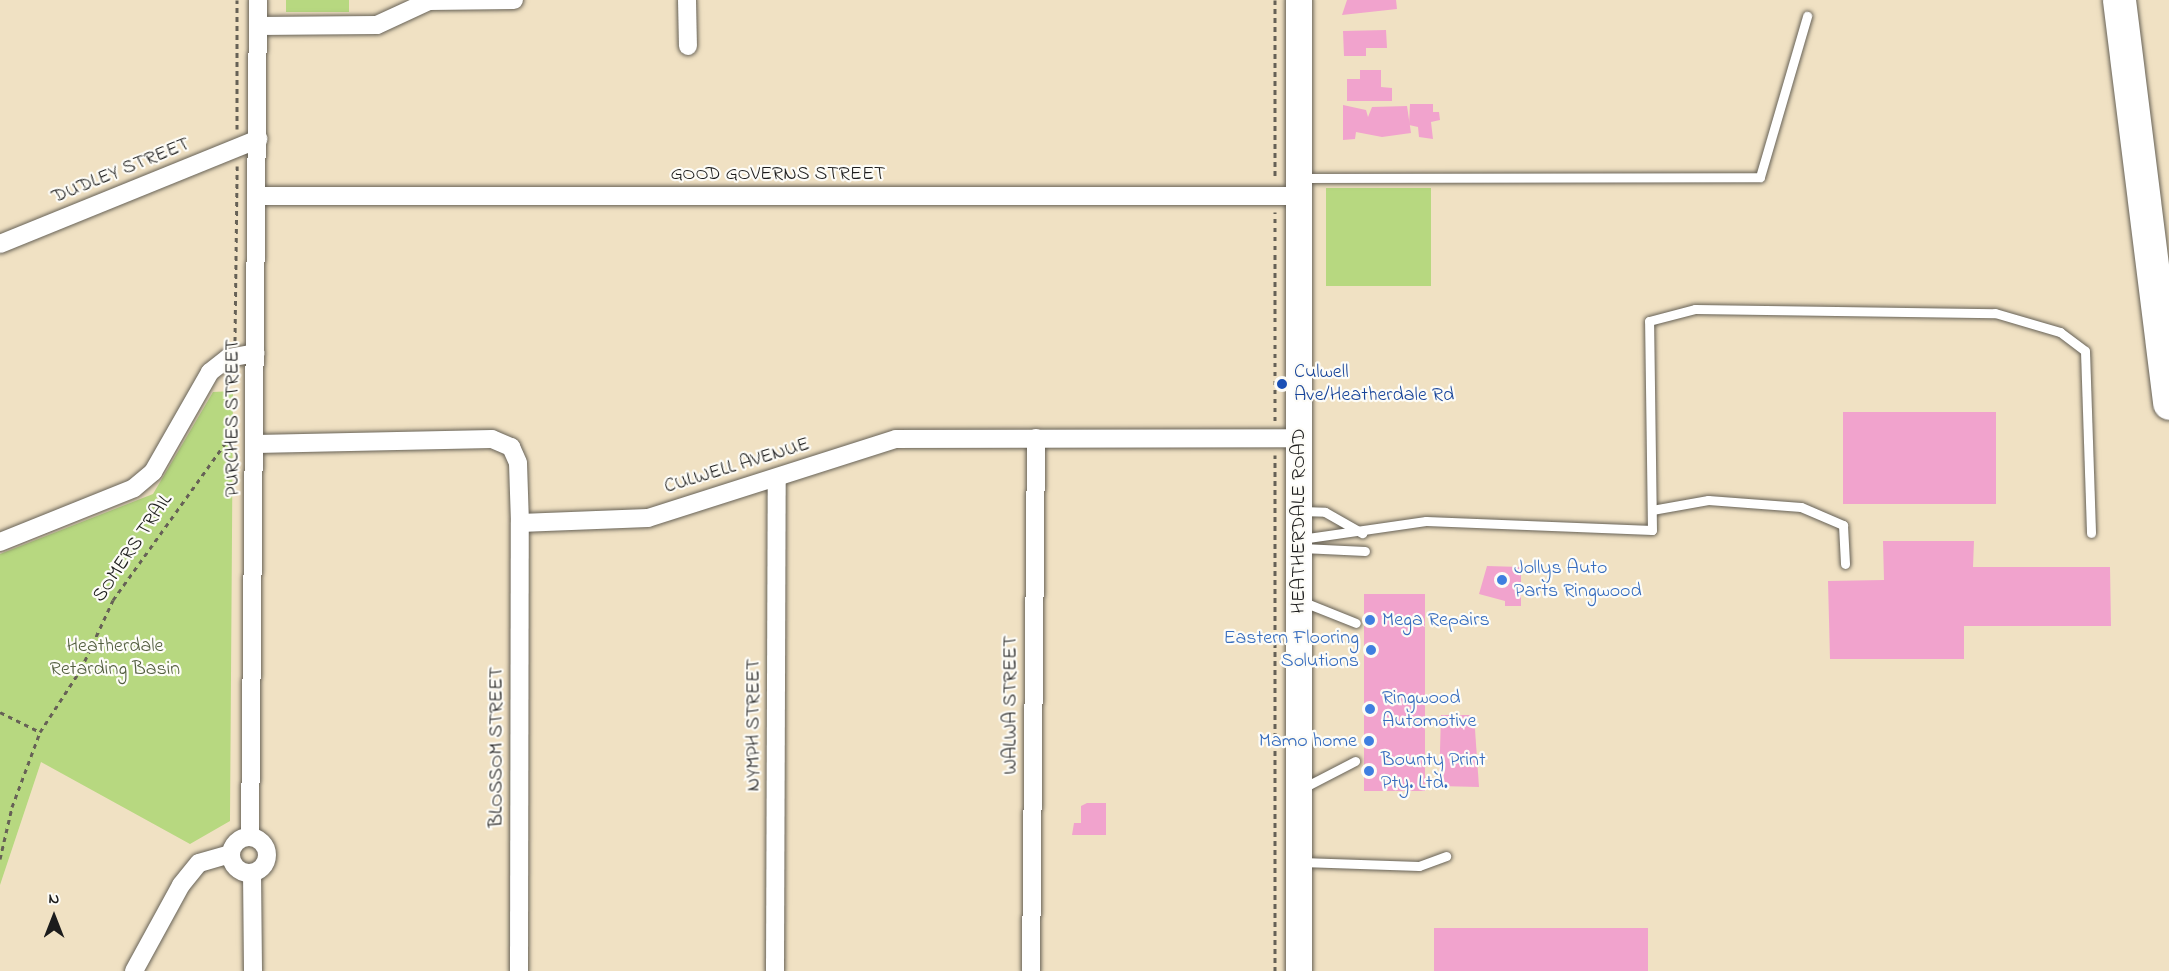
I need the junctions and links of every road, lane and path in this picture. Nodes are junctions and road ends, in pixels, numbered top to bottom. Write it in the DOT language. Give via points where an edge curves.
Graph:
graph roads {
  1 [pos="258,0"];
  2 [pos="514,0"];
  3 [pos="687,0"];
  4 [pos="1275,0"];
  5 [pos="1299,0"];
  6 [pos="2119,0"];
  7 [pos="1807,16"];
  8 [pos="258,26"];
  9 [pos="688,46"];
  10 [pos="258,139"];
  11 [pos="237,166"];
  12 [pos="1291,190"];
  13 [pos="258,196"];
  14 [pos="0,244"];
  15 [pos="256,353"];
  16 [pos="235,355"];
  17 [pos="2169,403"];
  18 [pos="236,419"];
  19 [pos="1036,438"];
  20 [pos="1287,438"];
  21 [pos="256,444"];
  22 [pos="777,478"];
  23 [pos="1652,510"];
  24 [pos="1300,511"];
  25 [pos="520,523"];
  26 [pos="1362,533"];
  27 [pos="2091,533"];
  28 [pos="0,542"];
  29 [pos="1299,543"];
  30 [pos="1365,551"];
  31 [pos="1845,564"];
  32 [pos="1299,600"];
  33 [pos="1356,623"];
  34 [pos="0,712"];
  35 [pos="40,732"];
  36 [pos="1355,762"];
  37 [pos="1299,790"];
  38 [pos="250,837"];
  39 [pos="231,854"];
  40 [pos="1446,856"];
  41 [pos="0,859"];
  42 [pos="1299,862"];
  43 [pos="252,873"];
  44 [pos="134,971"];
  45 [pos="253,971"];
  46 [pos="519,971"];
  47 [pos="775,971"];
  48 [pos="1031,971"];
  49 [pos="1275,971"];
  50 [pos="1299,971"];
  1 -- 8 [label="street, PURCHES STREET"];
  2 -- 8 [label="street" via="429,1 377,25"];
  3 -- 9 [label="street"];
  4 -- 12 [label="path"];
  5 -- 12 [label="main road, HEATHERDALE ROAD"];
  6 -- 17 [label="highway"];
  7 -- 12 [label="lane" via="1760,177"];
  8 -- 10 [label="street, PURCHES STREET"];
  10 -- 13 [label="street, PURCHES STREET"];
  10 -- 14 [label="street, DUDLEY STREET"];
  11 -- 16 [label="path"];
  12 -- 13 [label="street, GOOD GOVERNS STREET"];
  12 -- 20 [label="main road, HEATHERDALE ROAD"];
  12 -- 20 [label="path"];
  13 -- 15 [label="street, PURCHES STREET"];
  15 -- 16 [label="street"];
  15 -- 21 [label="street, PURCHES STREET"];
  16 -- 28 [label="street" via="210,372 153,472 134,488"];
  18 -- 35 [label="path, SOMERS TRAIL" via="236,430 113,600 81,669"];
  19 -- 20 [label="street, CULWELL AVENUE"];
  19 -- 22 [label="street, CULWELL AVENUE" via="896,439"];
  19 -- 48 [label="street, WALWA STREET"];
  20 -- 24 [label="main road, HEATHERDALE ROAD"];
  20 -- 49 [label="path"];
  21 -- 25 [label="street" via="492,439 511,447 519,463"];
  21 -- 38 [label="street, PURCHES STREET"];
  22 -- 25 [label="street, CULWELL AVENUE" via="648,518"];
  22 -- 47 [label="street, NYMPH STREET"];
  23 -- 26 [label="lane" via="1652,530 1426,521"];
  23 -- 27 [label="lane" via="1649,321 1695,309 1995,313 2060,332 2085,351"];
  23 -- 31 [label="lane" via="1708,500 1801,507 1843,525"];
  24 -- 26 [label="lane" via="1325,512"];
  24 -- 29 [label="main road, HEATHERDALE ROAD"];
  25 -- 46 [label="street, BLOSSOM STREET"];
  26 -- 29 [label="lane"];
  29 -- 30 [label="lane"];
  29 -- 32 [label="main road, HEATHERDALE ROAD"];
  32 -- 33 [label="lane"];
  32 -- 37 [label="main road, HEATHERDALE ROAD"];
  34 -- 35 [label="path"];
  35 -- 41 [label="path, SOMERS TRAIL" via="12,807"];
  36 -- 37 [label="lane"];
  37 -- 42 [label="main road, HEATHERDALE ROAD"];
  38 -- 39 [label="street" via="239,840"];
  38 -- 43 [label="street" via="261,841 267,857"];
  39 -- 43 [label="street" via="240,870"];
  39 -- 44 [label="street" via="199,863 181,885"];
  40 -- 42 [label="lane" via="1419,866"];
  42 -- 50 [label="main road, HEATHERDALE ROAD"];
  43 -- 45 [label="street"];
}
